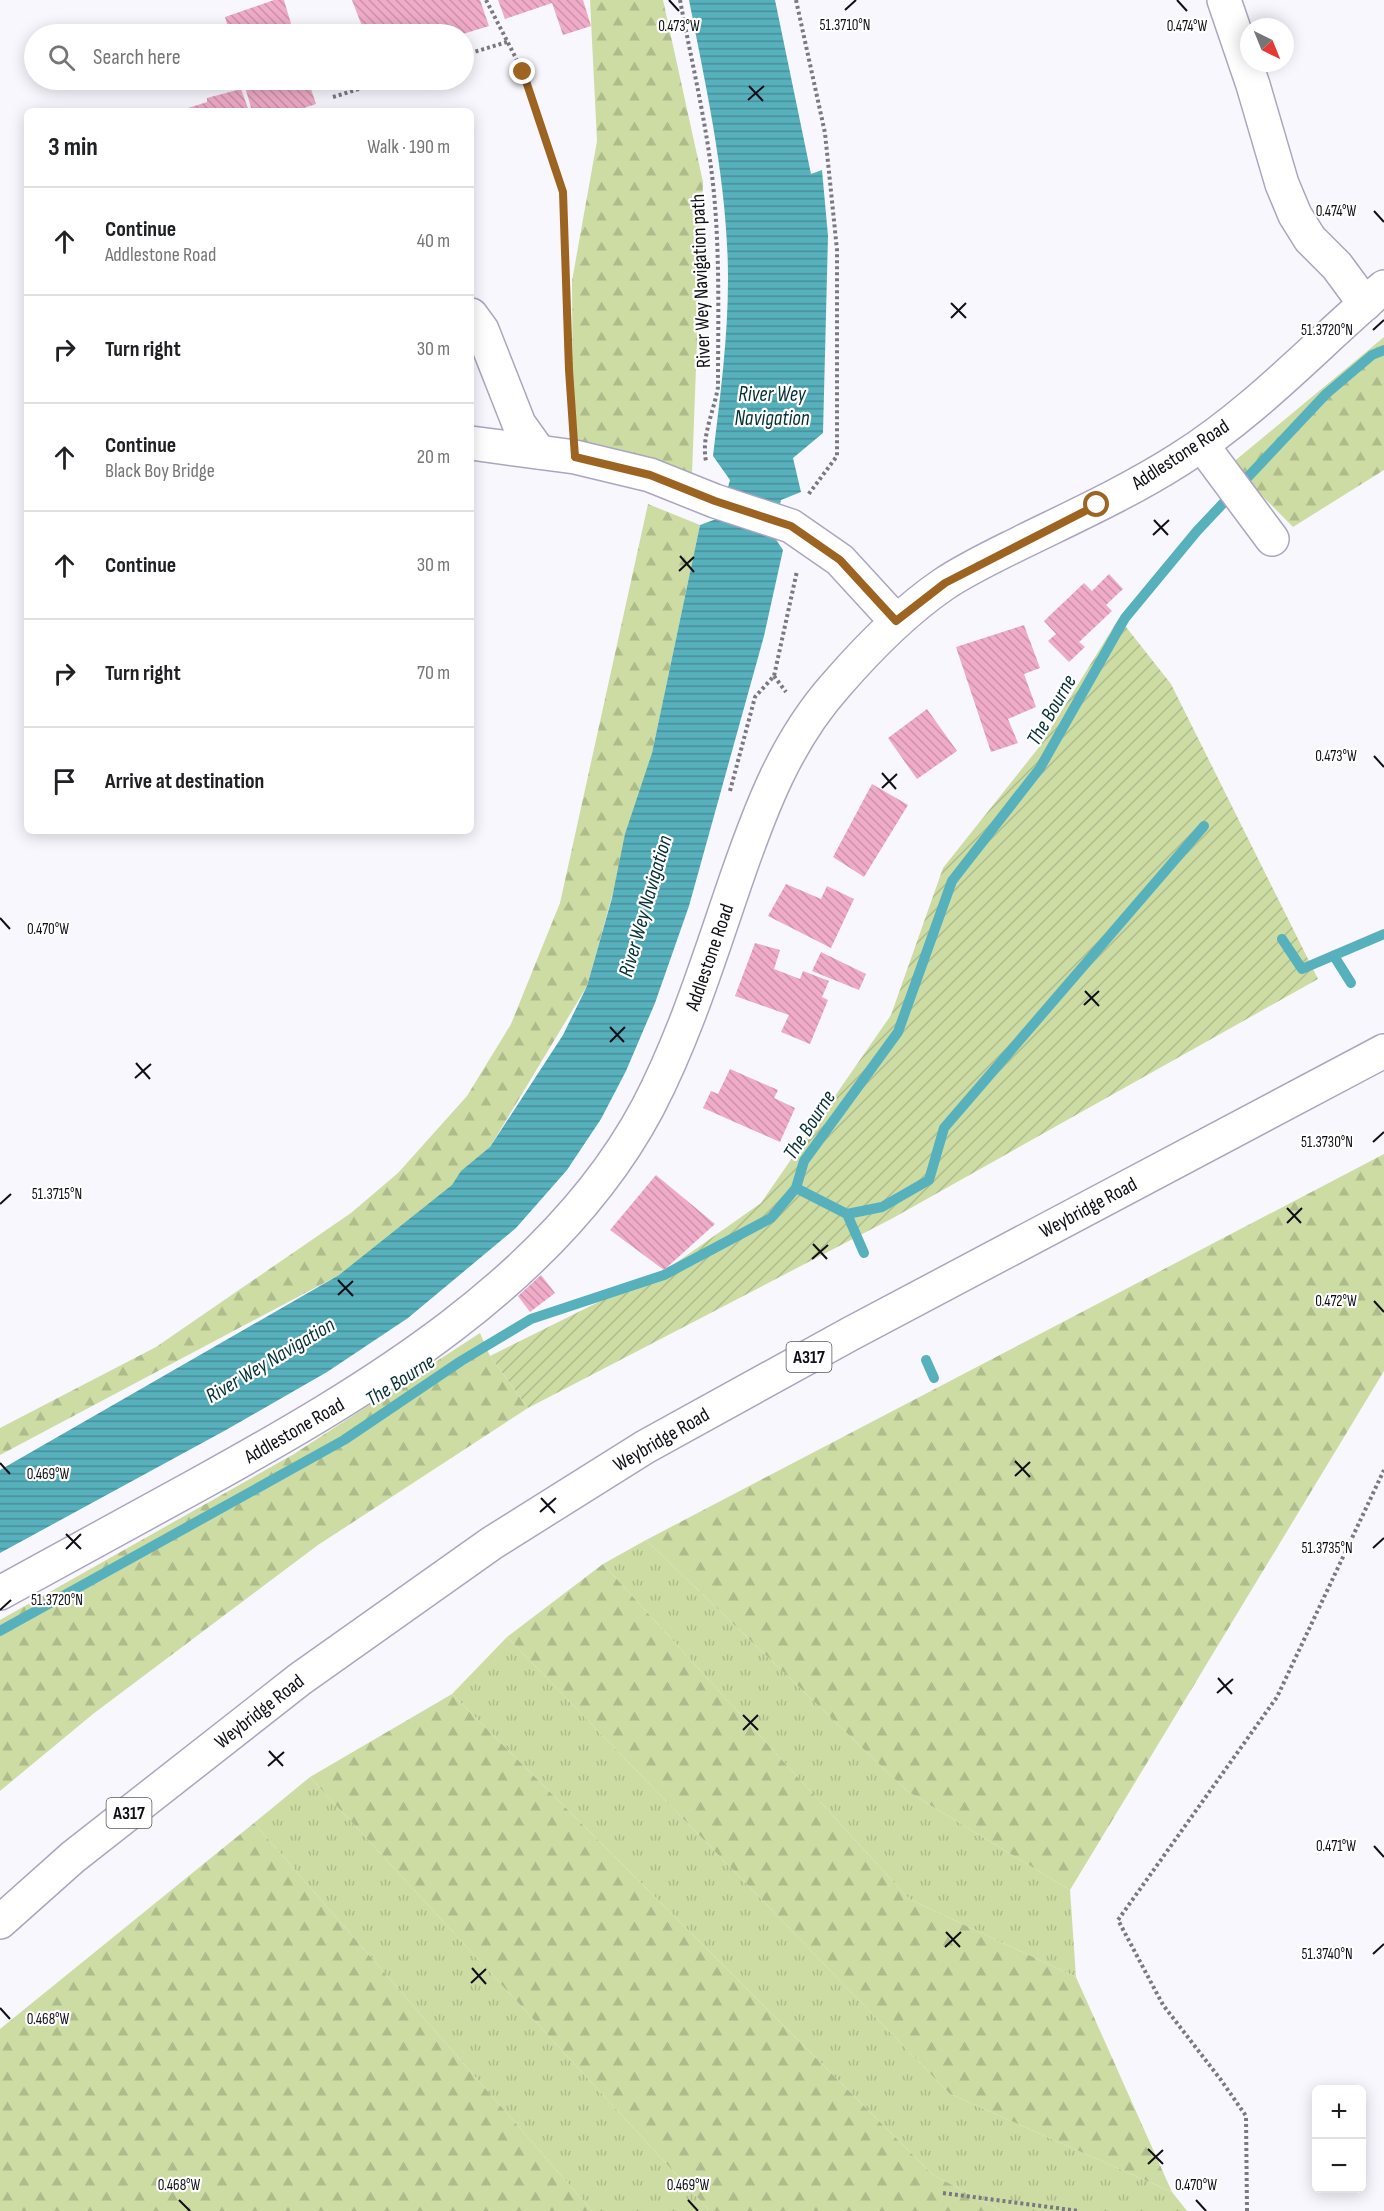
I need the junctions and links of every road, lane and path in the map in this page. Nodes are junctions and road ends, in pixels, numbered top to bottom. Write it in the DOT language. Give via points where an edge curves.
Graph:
graph roads {
  1 [pos="486,0"];
  2 [pos="680,0"];
  3 [pos="796,0"];
  4 [pos="1224,0"];
  5 [pos="507,42"];
  6 [pos="474,52"];
  7 [pos="356,90"];
  8 [pos="333,97"];
  9 [pos="1374,295"];
  10 [pos="474,319"];
  11 [pos="474,443"];
  12 [pos="1202,445"];
  13 [pos="539,452"];
  14 [pos="575,457"];
  15 [pos="707,465"];
  16 [pos="796,515"];
  17 [pos="1265,530"];
  18 [pos="896,621"];
  19 [pos="727,801"];
  20 [pos="1384,1051"];
  21 [pos="1384,1470"];
  22 [pos="0,1593"];
  23 [pos="0,1922"];
  24 [pos="943,2193"];
  25 [pos="1080,2211"];
  26 [pos="1248,2211"];
  1 -- 5 [label="path"];
  2 -- 15 [label="path, River Wey Navigation path" via="705,130 718,258 718,387 709,422"];
  3 -- 16 [label="path" via="825,133 837,250 837,456"];
  4 -- 9 [label="street" via="1295,215 1310,239 1336,266"];
  5 -- 6 [label="path"];
  5 -- 14 [label="path" via="523,72 563,192"];
  7 -- 8 [label="path"];
  9 -- 12 [label="street, Addlestone Road" via="1255,403"];
  10 -- 13 [label="street" via="482,330 519,424"];
  11 -- 13 [label="street"];
  12 -- 17 [label="street"];
  12 -- 18 [label="street, Addlestone Road" via="1137,484 945,583"];
  13 -- 14 [label="street"];
  14 -- 16 [label="street" via="650,475 715,501"];
  16 -- 18 [label="street"];
  16 -- 19 [label="path" via="790,537 797,571 774,676 755,697"];
  18 -- 22 [label="street, Addlestone Road" via="831,690 780,766 685,1027 647,1110 609,1170 534,1257 469,1313 360,1392"];
  20 -- 23 [label="street, Weybridge Road / A317" via="861,1328 635,1453 492,1543 300,1679 73,1857"];
  21 -- 26 [label="path" via="1277,1698 1118,1920 1163,2005 1245,2116"];
  24 -- 25 [label="path"];
}
